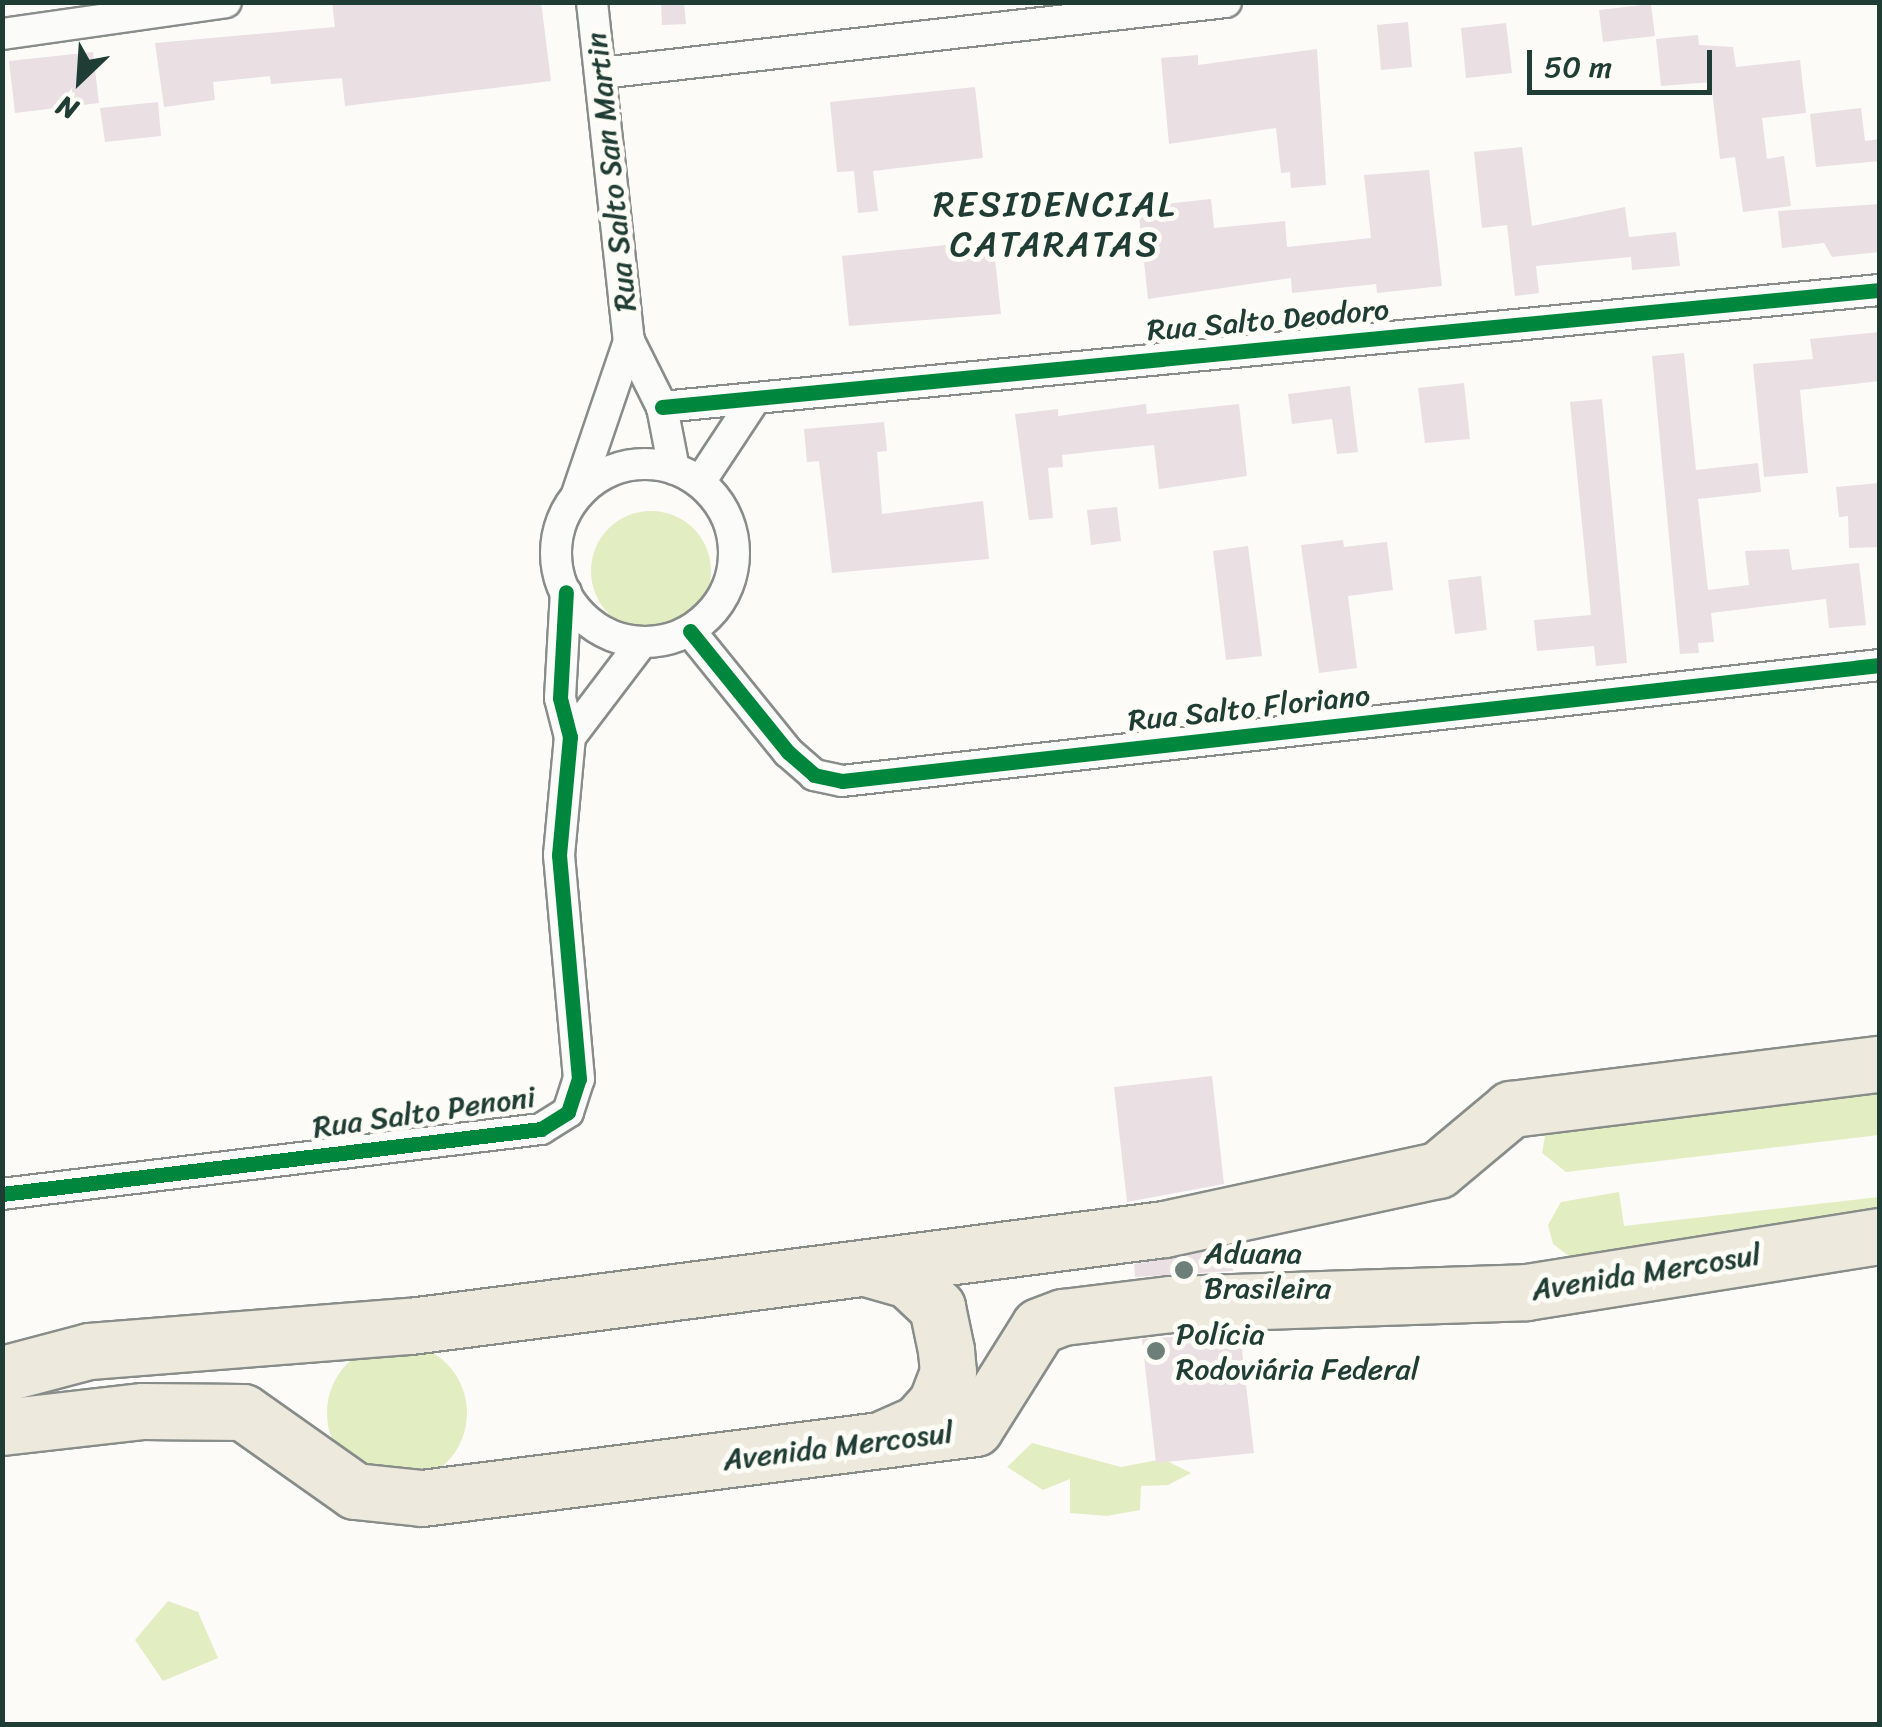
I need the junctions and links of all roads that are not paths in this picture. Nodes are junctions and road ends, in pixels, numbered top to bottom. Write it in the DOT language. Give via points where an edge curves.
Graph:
graph roads {
  1 [pos="226,2"];
  2 [pos="592,2"];
  3 [pos="1226,2"];
  4 [pos="2,34"];
  5 [pos="601,73"];
  6 [pos="1880,290"];
  7 [pos="630,341"];
  8 [pos="754,400"];
  9 [pos="662,407"];
  10 [pos="687,476"];
  11 [pos="576,496"];
  12 [pos="566,592"];
  13 [pos="690,631"];
  14 [pos="642,642"];
  15 [pos="1880,665"];
  16 [pos="570,736"];
  17 [pos="1880,1064"];
  18 [pos="2,1194"];
  19 [pos="1880,1236"];
  20 [pos="866,1268"];
  21 [pos="2,1374"];
  22 [pos="2,1428"];
  23 [pos="876,1441"];
  1 -- 4 [label="street"];
  2 -- 5 [label="street, Rua Salto San Martin"];
  3 -- 5 [label="street"];
  5 -- 7 [label="street, Rua Salto San Martin"];
  6 -- 8 [label="street, Rua Salto Deodoro"];
  7 -- 9 [label="street, Rua Salto San Martin"];
  7 -- 11 [label="street, Rua Salto San Martin"];
  8 -- 9 [label="street, Rua Salto Deodoro"];
  8 -- 10 [label="street"];
  9 -- 10 [label="street, Rua Salto San Martin"];
  10 -- 11 [label="street" via="626,466 598,476"];
  10 -- 13 [label="street" via="720,504 735,559 728,588"];
  11 -- 12 [label="street" via="556,550"];
  12 -- 14 [label="street" via="595,627"];
  12 -- 16 [label="street, Rua Salto Penoni" via="560,698"];
  13 -- 14 [label="street"];
  13 -- 15 [label="street, Rua Salto Floriano" via="788,752 814,775 842,781"];
  14 -- 16 [label="street"];
  16 -- 18 [label="street, Rua Salto Penoni" via="559,855 579,1079 568,1112 541,1129"];
  17 -- 20 [label="highway" via="1510,1109 1438,1170 1402,1180 1164,1228"];
  19 -- 23 [label="highway, Avenida Mercosul" via="1526,1292 1171,1304 1063,1317 1039,1326 976,1428"];
  20 -- 21 [label="highway" via="410,1326 89,1351"];
  20 -- 23 [label="highway" via="908,1280 937,1307 948,1372 936,1404 918,1423"];
  22 -- 23 [label="highway, Avenida Mercosul" via="158,1410 244,1412 355,1491 389,1499"];
}
